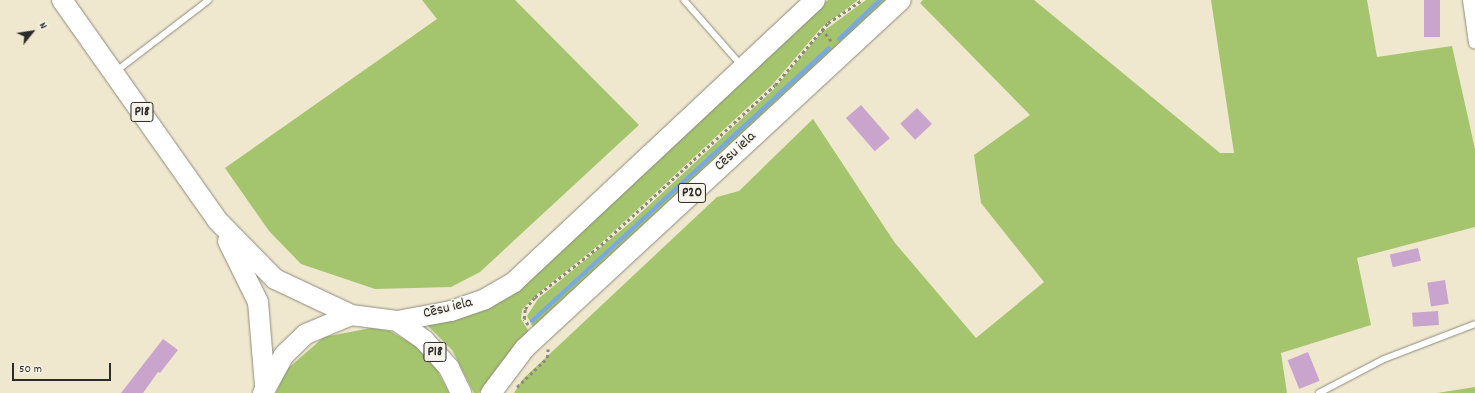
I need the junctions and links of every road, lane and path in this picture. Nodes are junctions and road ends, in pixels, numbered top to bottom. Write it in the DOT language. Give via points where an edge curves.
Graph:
graph roads {
  1 [pos="62,0"];
  2 [pos="209,0"];
  3 [pos="684,0"];
  4 [pos="815,0"];
  5 [pos="862,0"];
  6 [pos="901,0"];
  7 [pos="1469,0"];
  8 [pos="1475,43"];
  9 [pos="742,66"];
  10 [pos="114,73"];
  11 [pos="217,220"];
  12 [pos="351,315"];
  13 [pos="397,321"];
  14 [pos="1475,324"];
  15 [pos="532,331"];
  16 [pos="546,346"];
  17 [pos="264,390"];
  18 [pos="461,393"];
  19 [pos="491,393"];
  20 [pos="512,393"];
  21 [pos="1319,393"];
  1 -- 10 [label="main road, P18"];
  2 -- 10 [label="lane"];
  3 -- 9 [label="lane"];
  4 -- 9 [label="main road, Cēsu iela"];
  5 -- 15 [label="path" via="828,23 775,85 601,245 535,297 526,309 524,319"];
  6 -- 19 [label="main road, Cēsu iela / P20" via="526,348"];
  7 -- 8 [label="street"];
  9 -- 13 [label="main road, Cēsu iela" via="514,282 485,299 458,308"];
  10 -- 11 [label="main road, P18"];
  11 -- 12 [label="main road, P18" via="275,278"];
  11 -- 17 [label="main road, P18" via="258,302"];
  12 -- 13 [label="main road, P18"];
  12 -- 17 [label="main road, P18" via="306,334 284,355"];
  13 -- 18 [label="main road, P18" via="424,340 449,368"];
  14 -- 21 [label="lane" via="1384,359"];
  16 -- 20 [label="path" via="547,358"];
}
